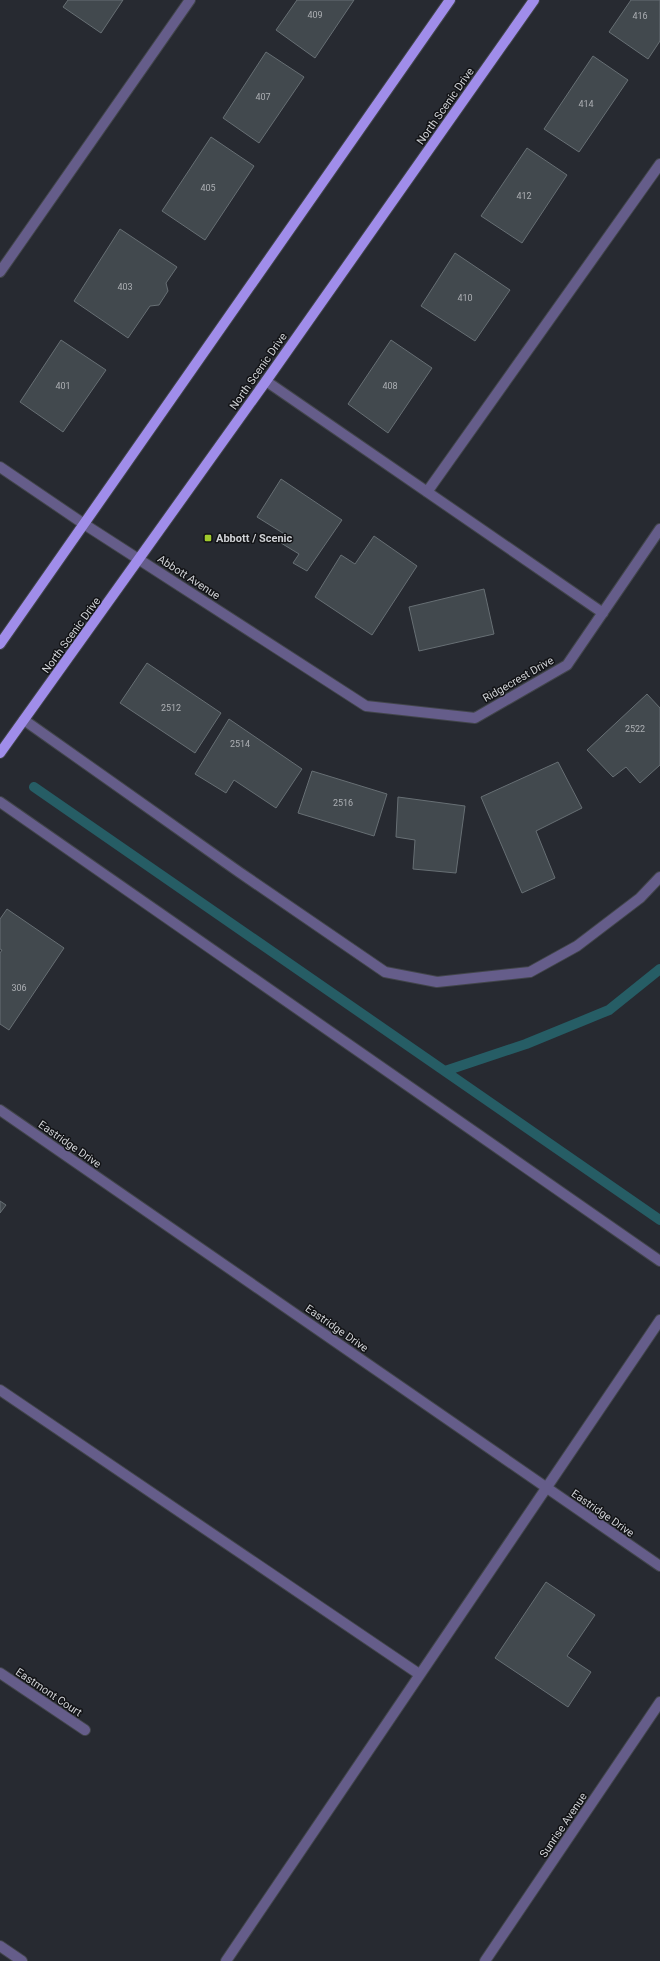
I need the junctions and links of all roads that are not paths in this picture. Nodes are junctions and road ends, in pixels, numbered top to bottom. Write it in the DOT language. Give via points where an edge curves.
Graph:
graph roads {
  1 [pos="190,0"];
  2 [pos="450,0"];
  3 [pos="534,0"];
  4 [pos="660,164"];
  5 [pos="0,272"];
  6 [pos="266,381"];
  7 [pos="0,467"];
  8 [pos="427,492"];
  9 [pos="84,524"];
  10 [pos="660,530"];
  11 [pos="139,560"];
  12 [pos="603,613"];
  13 [pos="0,644"];
  14 [pos="366,706"];
  15 [pos="24,720"];
  16 [pos="0,753"];
  17 [pos="0,802"];
  18 [pos="660,877"];
  19 [pos="0,1110"];
  20 [pos="660,1261"];
  21 [pos="660,1320"];
  22 [pos="0,1390"];
  23 [pos="545,1487"];
  24 [pos="660,1566"];
  25 [pos="0,1673"];
  26 [pos="420,1674"];
  27 [pos="660,1702"];
  28 [pos="85,1730"];
  29 [pos="0,1946"];
  30 [pos="22,1961"];
  31 [pos="226,1961"];
  32 [pos="485,1961"];
  1 -- 5 [label="street"];
  2 -- 9 [label="main road"];
  3 -- 6 [label="main road, North Scenic Drive"];
  4 -- 8 [label="street"];
  6 -- 8 [label="street"];
  6 -- 11 [label="main road, North Scenic Drive"];
  7 -- 9 [label="street, Abbott Avenue"];
  8 -- 12 [label="street"];
  9 -- 11 [label="street, Abbott Avenue"];
  9 -- 13 [label="main road"];
  10 -- 12 [label="street, Ridgecrest Drive"];
  11 -- 14 [label="street, Abbott Avenue"];
  11 -- 15 [label="main road, North Scenic Drive"];
  12 -- 14 [label="street, Ridgecrest Drive" via="567,665 475,718"];
  15 -- 16 [label="main road, North Scenic Drive"];
  15 -- 18 [label="street" via="385,972 437,982 530,972 577,946 640,898"];
  17 -- 20 [label="street"];
  19 -- 23 [label="street, Eastridge Drive"];
  21 -- 23 [label="street"];
  22 -- 26 [label="street"];
  23 -- 24 [label="street, Eastridge Drive"];
  23 -- 26 [label="street"];
  25 -- 28 [label="street, Eastmont Court"];
  26 -- 31 [label="street"];
  27 -- 32 [label="street, Sunrise Avenue"];
  29 -- 30 [label="street"];
}
